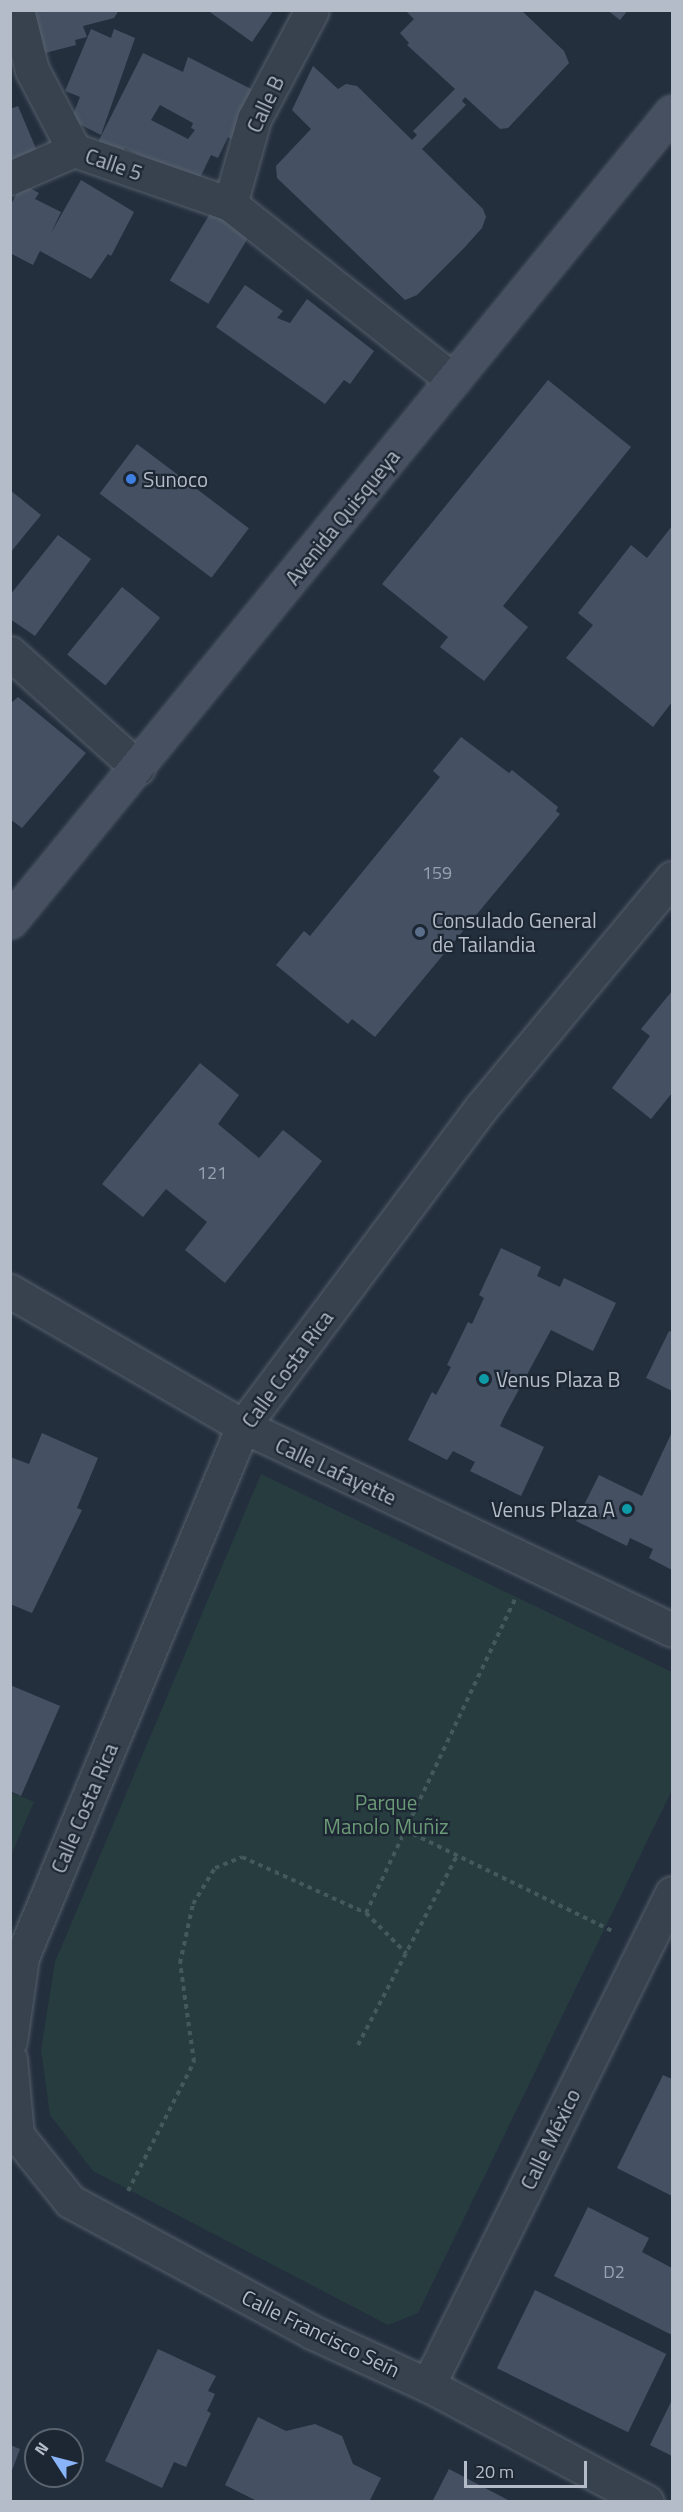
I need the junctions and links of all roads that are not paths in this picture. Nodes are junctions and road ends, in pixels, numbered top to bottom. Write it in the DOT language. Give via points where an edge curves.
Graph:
graph roads {
  1 [pos="17,10"];
  2 [pos="312,10"];
  3 [pos="672,112"];
  4 [pos="74,150"];
  5 [pos="10,178"];
  6 [pos="230,204"];
  7 [pos="453,380"];
  8 [pos="10,653"];
  9 [pos="138,768"];
  10 [pos="672,878"];
  11 [pos="10,921"];
  12 [pos="10,1292"];
  13 [pos="243,1426"];
  14 [pos="672,1630"];
  15 [pos="672,1893"];
  16 [pos="10,2041"];
  17 [pos="10,2059"];
  18 [pos="428,2385"];
  19 [pos="647,2502"];
  1 -- 4 [label="street, Calle 5" via="32,70"];
  2 -- 6 [label="street, Calle B" via="254,119"];
  3 -- 7 [label="street, Avenida Quisqueya"];
  4 -- 5 [label="street"];
  4 -- 6 [label="street, Calle 5"];
  6 -- 7 [label="street, Calle 5"];
  7 -- 9 [label="street, Avenida Quisqueya"];
  8 -- 9 [label="street"];
  9 -- 11 [label="street, Avenida Quisqueya"];
  10 -- 13 [label="street, Calle Costa Rica" via="480,1109"];
  12 -- 13 [label="street, Calle Lafayette"];
  13 -- 14 [label="street, Calle Lafayette"];
  13 -- 16 [label="street, Calle Costa Rica" via="22,1957"];
  15 -- 18 [label="street, Calle México"];
  17 -- 18 [label="street, Calle Francisco Seín" via="17,2135 70,2201 312,2332"];
  18 -- 19 [label="street, Calle Francisco Seín"];
}
